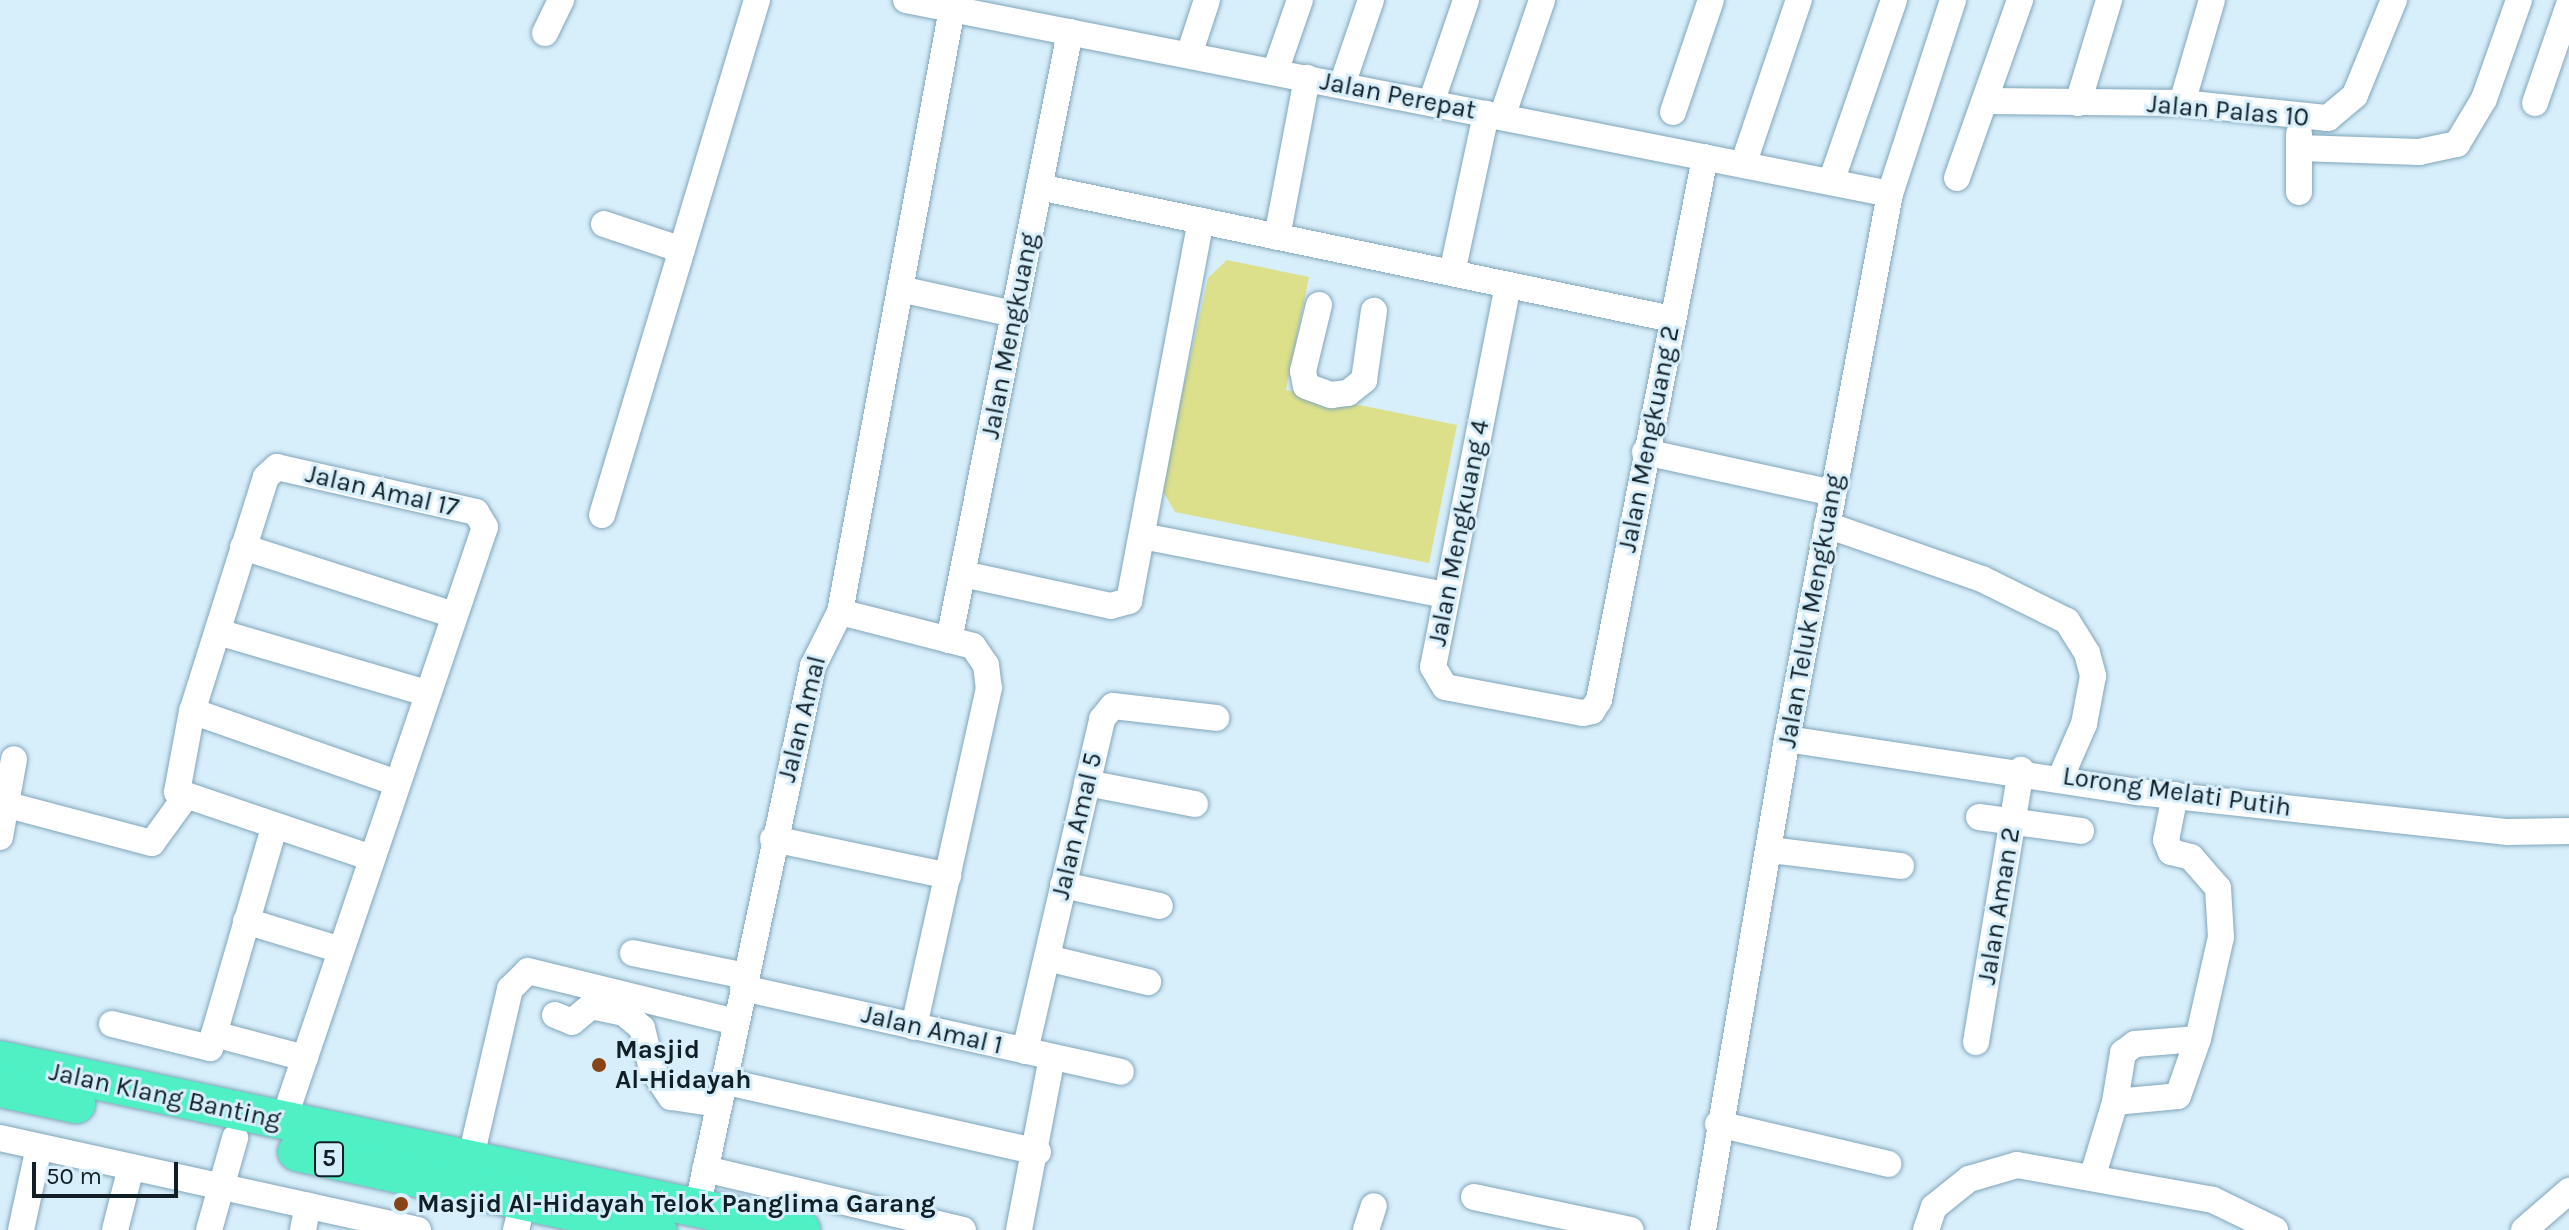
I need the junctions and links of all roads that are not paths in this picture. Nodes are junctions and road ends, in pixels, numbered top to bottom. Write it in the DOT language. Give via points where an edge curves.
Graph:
graph roads {
  1 [pos="561,0"];
  2 [pos="757,0"];
  3 [pos="906,0"];
  4 [pos="1207,0"];
  5 [pos="1300,0"];
  6 [pos="1371,0"];
  7 [pos="1466,0"];
  8 [pos="1542,0"];
  9 [pos="1711,0"];
  10 [pos="1799,0"];
  11 [pos="1894,0"];
  12 [pos="1953,0"];
  13 [pos="2020,0"];
  14 [pos="2109,0"];
  15 [pos="2212,0"];
  16 [pos="2394,0"];
  17 [pos="2519,0"];
  18 [pos="2552,0"];
  19 [pos="2569,5"];
  20 [pos="952,9"];
  21 [pos="1070,32"];
  22 [pos="545,33"];
  23 [pos="1189,55"];
  24 [pos="1275,72"];
  25 [pos="1307,78"];
  26 [pos="1342,85"];
  27 [pos="1988,101"];
  28 [pos="1431,103"];
  29 [pos="2078,103"];
  30 [pos="2182,103"];
  31 [pos="2535,103"];
  32 [pos="1673,112"];
  33 [pos="1494,115"];
  34 [pos="2298,119"];
  35 [pos="2299,148"];
  36 [pos="1705,157"];
  37 [pos="1743,165"];
  38 [pos="1957,178"];
  39 [pos="1831,182"];
  40 [pos="1039,187"];
  41 [pos="2299,192"];
  42 [pos="1890,194"];
  43 [pos="1201,221"];
  44 [pos="604,224"];
  45 [pos="1277,237"];
  46 [pos="682,250"];
  47 [pos="1452,273"];
  48 [pos="1508,285"];
  49 [pos="900,289"];
  50 [pos="1319,305"];
  51 [pos="1374,311"];
  52 [pos="1014,314"];
  53 [pos="1672,319"];
  54 [pos="1645,452"];
  55 [pos="1833,493"];
  56 [pos="602,515"];
  57 [pos="1827,525"];
  58 [pos="1142,536"];
  59 [pos="243,547"];
  60 [pos="963,574"];
  61 [pos="1445,595"];
  62 [pos="840,612"];
  63 [pos="454,615"];
  64 [pos="218,632"];
  65 [pos="949,640"];
  66 [pos="427,693"];
  67 [pos="192,711"];
  68 [pos="1583,713"];
  69 [pos="1216,718"];
  70 [pos="1787,739"];
  71 [pos="14,759"];
  72 [pos="2021,770"];
  73 [pos="2061,777"];
  74 [pos="397,783"];
  75 [pos="1087,783"];
  76 [pos="2175,795"];
  77 [pos="186,796"];
  78 [pos="1195,804"];
  79 [pos="8,805"];
  80 [pos="1979,817"];
  81 [pos="2013,822"];
  82 [pos="274,827"];
  83 [pos="2081,831"];
  84 [pos="2569,831"];
  85 [pos="0,837"];
  86 [pos="773,839"];
  87 [pos="1770,850"];
  88 [pos="372,858"];
  89 [pos="1901,866"];
  90 [pos="948,876"];
  91 [pos="1063,885"];
  92 [pos="1160,906"];
  93 [pos="246,921"];
  94 [pos="341,950"];
  95 [pos="633,953"];
  96 [pos="1047,958"];
  97 [pos="744,982"];
  98 [pos="1148,982"];
  99 [pos="555,1015"];
  100 [pos="736,1022"];
  101 [pos="112,1024"];
  102 [pos="914,1027"];
  103 [pos="214,1034"];
  104 [pos="2198,1039"];
  105 [pos="1976,1042"];
  106 [pos="1025,1051"];
  107 [pos="1052,1057"];
  108 [pos="305,1058"];
  109 [pos="0,1060"];
  110 [pos="1121,1072"];
  111 [pos="0,1088"];
  112 [pos="721,1092"];
  113 [pos="2115,1102"];
  114 [pos="283,1122"];
  115 [pos="1718,1124"];
  116 [pos="0,1138"];
  117 [pos="235,1138"];
  118 [pos="39,1147"];
  119 [pos="1038,1152"];
  120 [pos="470,1161"];
  121 [pos="1888,1164"];
  122 [pos="131,1167"];
  123 [pos="705,1169"];
  124 [pos="2093,1175"];
  125 [pos="220,1186"];
  126 [pos="2569,1191"];
  127 [pos="1474,1197"];
  128 [pos="697,1209"];
  129 [pos="520,1216"];
  130 [pos="305,1218"];
  131 [pos="21,1230"];
  132 [pos="115,1230"];
  133 [pos="209,1230"];
  134 [pos="418,1230"];
  135 [pos="658,1230"];
  136 [pos="801,1230"];
  137 [pos="963,1230"];
  138 [pos="1019,1230"];
  139 [pos="1631,1230"];
  140 [pos="1703,1230"];
  141 [pos="1926,1230"];
  142 [pos="2275,1230"];
  143 [pos="2524,1230"];
  1 -- 22 [label="street"];
  2 -- 46 [label="street"];
  3 -- 20 [label="street, Jalan Perepat"];
  4 -- 23 [label="street"];
  5 -- 24 [label="street"];
  6 -- 26 [label="street"];
  7 -- 28 [label="street"];
  8 -- 33 [label="street"];
  9 -- 32 [label="street"];
  10 -- 37 [label="street"];
  11 -- 39 [label="street"];
  12 -- 42 [label="street, Jalan Teluk Mengkuang"];
  13 -- 27 [label="street"];
  14 -- 29 [label="street"];
  15 -- 30 [label="street"];
  16 -- 34 [label="street, Jalan Palas 10" via="2350,102 2328,118"];
  17 -- 35 [label="street" via="2484,99 2457,144 2419,152"];
  18 -- 19 [label="street"];
  19 -- 31 [label="street"];
  20 -- 21 [label="street, Jalan Perepat"];
  20 -- 49 [label="street, Jalan Amal"];
  21 -- 23 [label="street, Jalan Perepat"];
  21 -- 40 [label="street, Jalan Mengkuang"];
  23 -- 24 [label="street, Jalan Perepat"];
  24 -- 25 [label="street, Jalan Perepat"];
  25 -- 26 [label="street, Jalan Perepat"];
  25 -- 45 [label="street"];
  26 -- 28 [label="street, Jalan Perepat"];
  27 -- 29 [label="street, Jalan Palas 10"];
  27 -- 38 [label="street"];
  28 -- 33 [label="street, Jalan Perepat"];
  29 -- 30 [label="street, Jalan Palas 10"];
  30 -- 34 [label="street, Jalan Palas 10"];
  33 -- 36 [label="street, Jalan Perepat"];
  33 -- 47 [label="street"];
  34 -- 35 [label="street"];
  35 -- 41 [label="street"];
  36 -- 37 [label="street, Jalan Perepat"];
  36 -- 53 [label="street, Jalan Mengkuang 2"];
  37 -- 39 [label="street, Jalan Perepat"];
  39 -- 42 [label="street, Jalan Perepat"];
  40 -- 43 [label="street"];
  40 -- 52 [label="street, Jalan Mengkuang"];
  42 -- 55 [label="street, Jalan Teluk Mengkuang"];
  43 -- 45 [label="street"];
  43 -- 58 [label="street"];
  44 -- 46 [label="street"];
  45 -- 47 [label="street"];
  46 -- 56 [label="street"];
  47 -- 48 [label="street"];
  48 -- 53 [label="street"];
  48 -- 61 [label="street, Jalan Mengkuang 4"];
  49 -- 52 [label="street"];
  49 -- 62 [label="street, Jalan Amal"];
  50 -- 51 [label="street" via="1303,371 1306,386 1331,395 1348,393 1364,380"];
  52 -- 60 [label="street, Jalan Mengkuang"];
  53 -- 54 [label="street, Jalan Mengkuang 2"];
  54 -- 55 [label="street"];
  54 -- 68 [label="street, Jalan Mengkuang 2" via="1599,700 1592,711"];
  55 -- 57 [label="street, Jalan Teluk Mengkuang"];
  57 -- 70 [label="street, Jalan Teluk Mengkuang"];
  57 -- 73 [label="street" via="1982,579 2067,621 2087,653 2093,676 2084,724"];
  58 -- 60 [label="street" via="1129,601 1121,607"];
  58 -- 61 [label="street"];
  59 -- 63 [label="street"];
  59 -- 63 [label="street, Jalan Amal 17" via="266,477 277,467 476,512 484,519"];
  59 -- 64 [label="street"];
  60 -- 65 [label="street, Jalan Mengkuang"];
  61 -- 68 [label="street, Jalan Mengkuang 4" via="1433,667 1445,687"];
  62 -- 65 [label="street"];
  62 -- 86 [label="street, Jalan Amal" via="813,666"];
  63 -- 66 [label="street"];
  64 -- 66 [label="street"];
  64 -- 67 [label="street"];
  65 -- 90 [label="street" via="973,646 986,665 989,688"];
  66 -- 74 [label="street"];
  67 -- 74 [label="street"];
  67 -- 77 [label="street" via="177,792"];
  69 -- 75 [label="street, Jalan Amal 5" via="1113,706 1102,719"];
  70 -- 72 [label="street, Lorong Melati Putih"];
  70 -- 87 [label="street, Jalan Teluk Mengkuang"];
  71 -- 79 [label="street"];
  72 -- 73 [label="street, Lorong Melati Putih"];
  72 -- 81 [label="street, Jalan Aman 2"];
  73 -- 76 [label="street, Lorong Melati Putih"];
  74 -- 88 [label="street"];
  75 -- 78 [label="street"];
  75 -- 91 [label="street, Jalan Amal 5"];
  76 -- 84 [label="street, Lorong Melati Putih" via="2508,832"];
  76 -- 104 [label="street" via="2166,840 2171,852 2191,857 2218,888 2221,937"];
  77 -- 79 [label="street" via="152,843"];
  77 -- 82 [label="street"];
  79 -- 85 [label="street"];
  80 -- 81 [label="street"];
  81 -- 83 [label="street"];
  81 -- 105 [label="street, Jalan Aman 2"];
  82 -- 88 [label="street"];
  82 -- 93 [label="street"];
  86 -- 90 [label="street"];
  86 -- 97 [label="street, Jalan Amal"];
  87 -- 89 [label="street"];
  87 -- 115 [label="street, Jalan Teluk Mengkuang"];
  88 -- 94 [label="street"];
  90 -- 102 [label="street"];
  91 -- 92 [label="street"];
  91 -- 96 [label="street, Jalan Amal 5"];
  93 -- 94 [label="street"];
  93 -- 103 [label="street"];
  94 -- 108 [label="street"];
  95 -- 97 [label="street, Jalan Amal 1"];
  96 -- 98 [label="street"];
  96 -- 106 [label="street, Jalan Amal 5"];
  97 -- 100 [label="street, Jalan Amal"];
  97 -- 102 [label="street, Jalan Amal 1"];
  99 -- 112 [label="street" via="572,1022 591,1006 624,1013 642,1028 652,1069 671,1097"];
  100 -- 112 [label="street, Jalan Amal"];
  100 -- 120 [label="street" via="528,971 510,989"];
  101 -- 103 [label="street" via="210,1048"];
  102 -- 106 [label="street, Jalan Amal 1"];
  103 -- 108 [label="street"];
  104 -- 113 [label="street" via="2178,1096"];
  104 -- 113 [label="street" via="2135,1044 2123,1053"];
  106 -- 107 [label="street, Jalan Amal 1"];
  107 -- 110 [label="street, Jalan Amal 1"];
  107 -- 119 [label="street"];
  108 -- 114 [label="street"];
  109 -- 114 [label="highway, Jalan Klang Banting / 5"];
  111 -- 117 [label="highway, Jalan Klang Banting / 5"];
  112 -- 119 [label="street"];
  112 -- 123 [label="street, Jalan Amal"];
  113 -- 124 [label="street"];
  114 -- 120 [label="highway, Jalan Klang Banting / 5"];
  115 -- 121 [label="street"];
  115 -- 140 [label="street, Jalan Teluk Mengkuang"];
  116 -- 118 [label="street"];
  117 -- 125 [label="street"];
  117 -- 129 [label="highway, Jalan Klang Banting / 5"];
  118 -- 122 [label="street"];
  118 -- 131 [label="street"];
  119 -- 138 [label="street"];
  120 -- 128 [label="highway, Jalan Klang Banting / 5"];
  122 -- 125 [label="street"];
  122 -- 132 [label="street"];
  123 -- 128 [label="street, Jalan Amal"];
  123 -- 137 [label="street"];
  124 -- 141 [label="street" via="2017,1165 1969,1179 1934,1207"];
  124 -- 142 [label="street" via="2213,1200"];
  125 -- 130 [label="street"];
  125 -- 133 [label="street"];
  126 -- 143 [label="street"];
  127 -- 139 [label="street"];
  128 -- 136 [label="highway, Jalan Klang Banting / 5"];
  129 -- 135 [label="highway, Jalan Klang Banting / 5"];
  130 -- 134 [label="street"];
}
